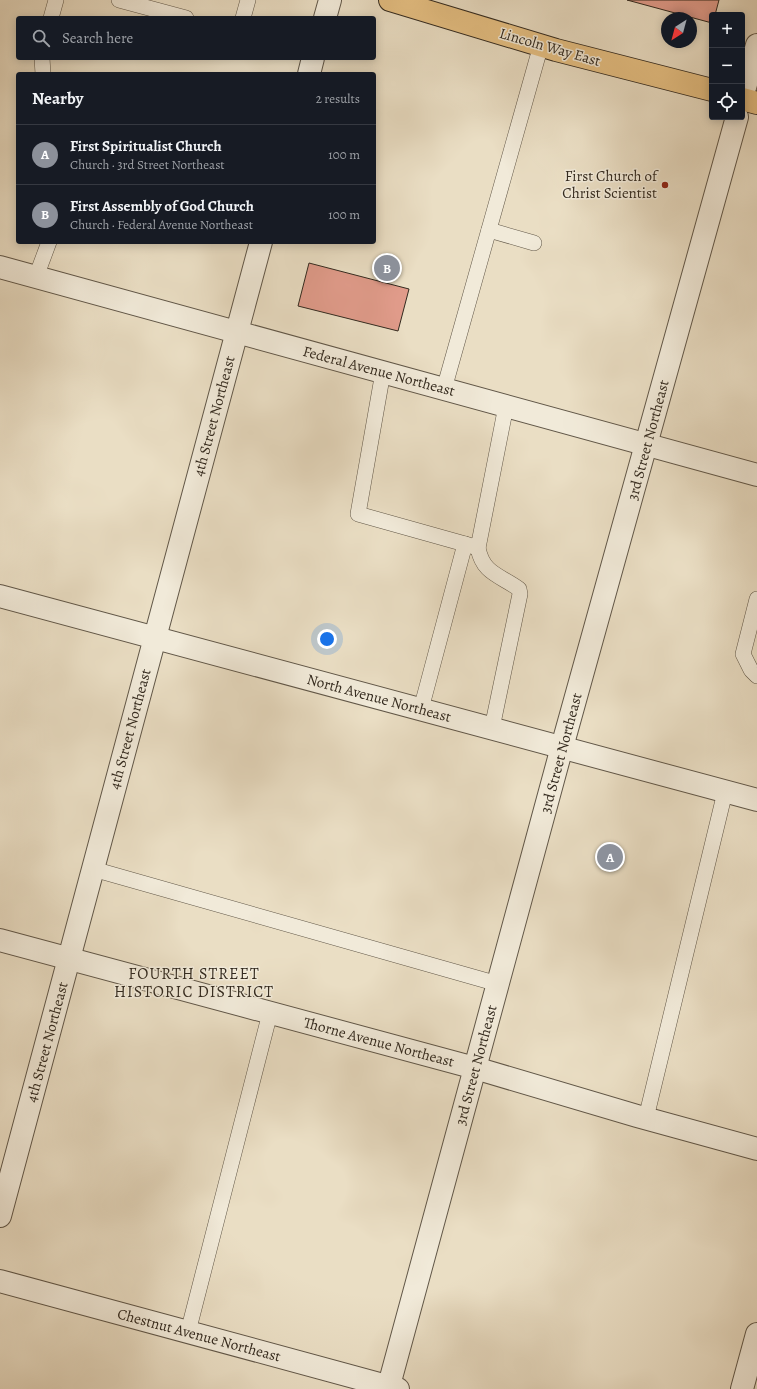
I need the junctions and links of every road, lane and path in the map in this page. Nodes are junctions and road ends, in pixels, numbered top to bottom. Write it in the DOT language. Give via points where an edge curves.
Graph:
graph roads {
  1 [pos="56,0"];
  2 [pos="119,0"];
  3 [pos="248,0"];
  4 [pos="330,0"];
  5 [pos="390,0"];
  6 [pos="52,16"];
  7 [pos="179,16"];
  8 [pos="244,16"];
  9 [pos="326,16"];
  10 [pos="540,45"];
  11 [pos="757,45"];
  12 [pos="42,60"];
  13 [pos="312,60"];
  14 [pos="43,72"];
  15 [pos="310,72"];
  16 [pos="745,88"];
  17 [pos="709,89"];
  18 [pos="745,100"];
  19 [pos="757,103"];
  20 [pos="736,120"];
  21 [pos="489,230"];
  22 [pos="534,243"];
  23 [pos="48,244"];
  24 [pos="261,244"];
  25 [pos="0,267"];
  26 [pos="36,277"];
  27 [pos="236,332"];
  28 [pos="383,372"];
  29 [pos="444,389"];
  30 [pos="506,406"];
  31 [pos="647,445"];
  32 [pos="757,475"];
  33 [pos="471,546"];
  34 [pos="0,596"];
  35 [pos="757,599"];
  36 [pos="154,638"];
  37 [pos="757,676"];
  38 [pos="421,709"];
  39 [pos="492,728"];
  40 [pos="562,747"];
  41 [pos="725,792"];
  42 [pos="757,800"];
  43 [pos="93,869"];
  44 [pos="0,940"];
  45 [pos="69,959"];
  46 [pos="498,984"];
  47 [pos="270,1013"];
  48 [pos="475,1068"];
  49 [pos="646,1118"];
  50 [pos="757,1149"];
  51 [pos="0,1216"];
  52 [pos="0,1281"];
  53 [pos="188,1332"];
  54 [pos="757,1334"];
  55 [pos="392,1388"];
  56 [pos="742,1389"];
  1 -- 6 [label="lane"];
  2 -- 7 [label="lane"];
  3 -- 8 [label="lane"];
  4 -- 9 [label="street"];
  5 -- 10 [label="main road, Lincoln Way East"];
  10 -- 17 [label="main road, Lincoln Way East"];
  10 -- 21 [label="lane"];
  11 -- 16 [label="street"];
  12 -- 14 [label="lane"];
  13 -- 15 [label="street"];
  18 -- 19 [label="main road"];
  20 -- 31 [label="street, 3rd Street Northeast"];
  21 -- 22 [label="lane"];
  21 -- 29 [label="lane"];
  23 -- 26 [label="lane"];
  24 -- 27 [label="street, 4th Street Northeast"];
  25 -- 26 [label="street, Federal Avenue Northeast"];
  26 -- 27 [label="street, Federal Avenue Northeast"];
  27 -- 28 [label="street, Federal Avenue Northeast"];
  27 -- 36 [label="street, 4th Street Northeast"];
  28 -- 29 [label="street, Federal Avenue Northeast"];
  28 -- 33 [label="lane" via="358,514"];
  29 -- 30 [label="street, Federal Avenue Northeast"];
  30 -- 31 [label="street, Federal Avenue Northeast"];
  30 -- 33 [label="lane"];
  31 -- 32 [label="street, Federal Avenue Northeast"];
  31 -- 40 [label="street, 3rd Street Northeast"];
  33 -- 38 [label="lane"];
  33 -- 39 [label="lane" via="485,566 519,589 520,594"];
  34 -- 36 [label="street, North Avenue Northeast"];
  35 -- 37 [label="lane" via="743,654"];
  36 -- 38 [label="street, North Avenue Northeast"];
  36 -- 43 [label="street, 4th Street Northeast"];
  38 -- 39 [label="street, North Avenue Northeast"];
  39 -- 40 [label="street, North Avenue Northeast"];
  40 -- 41 [label="street, North Avenue Northeast"];
  40 -- 46 [label="street, 3rd Street Northeast"];
  41 -- 42 [label="street, North Avenue Northeast"];
  41 -- 49 [label="lane"];
  43 -- 45 [label="street, 4th Street Northeast"];
  43 -- 46 [label="lane"];
  44 -- 45 [label="street, Thorne Avenue Northeast"];
  45 -- 47 [label="street, Thorne Avenue Northeast"];
  45 -- 51 [label="street, 4th Street Northeast"];
  46 -- 48 [label="street, 3rd Street Northeast"];
  47 -- 48 [label="street, Thorne Avenue Northeast"];
  47 -- 53 [label="lane"];
  48 -- 49 [label="street, Thorne Avenue Northeast"];
  48 -- 55 [label="street, 3rd Street Northeast"];
  49 -- 50 [label="street, Thorne Avenue Northeast"];
  52 -- 53 [label="street, Chestnut Avenue Northeast"];
  53 -- 55 [label="street, Chestnut Avenue Northeast"];
  54 -- 56 [label="street"];
}
